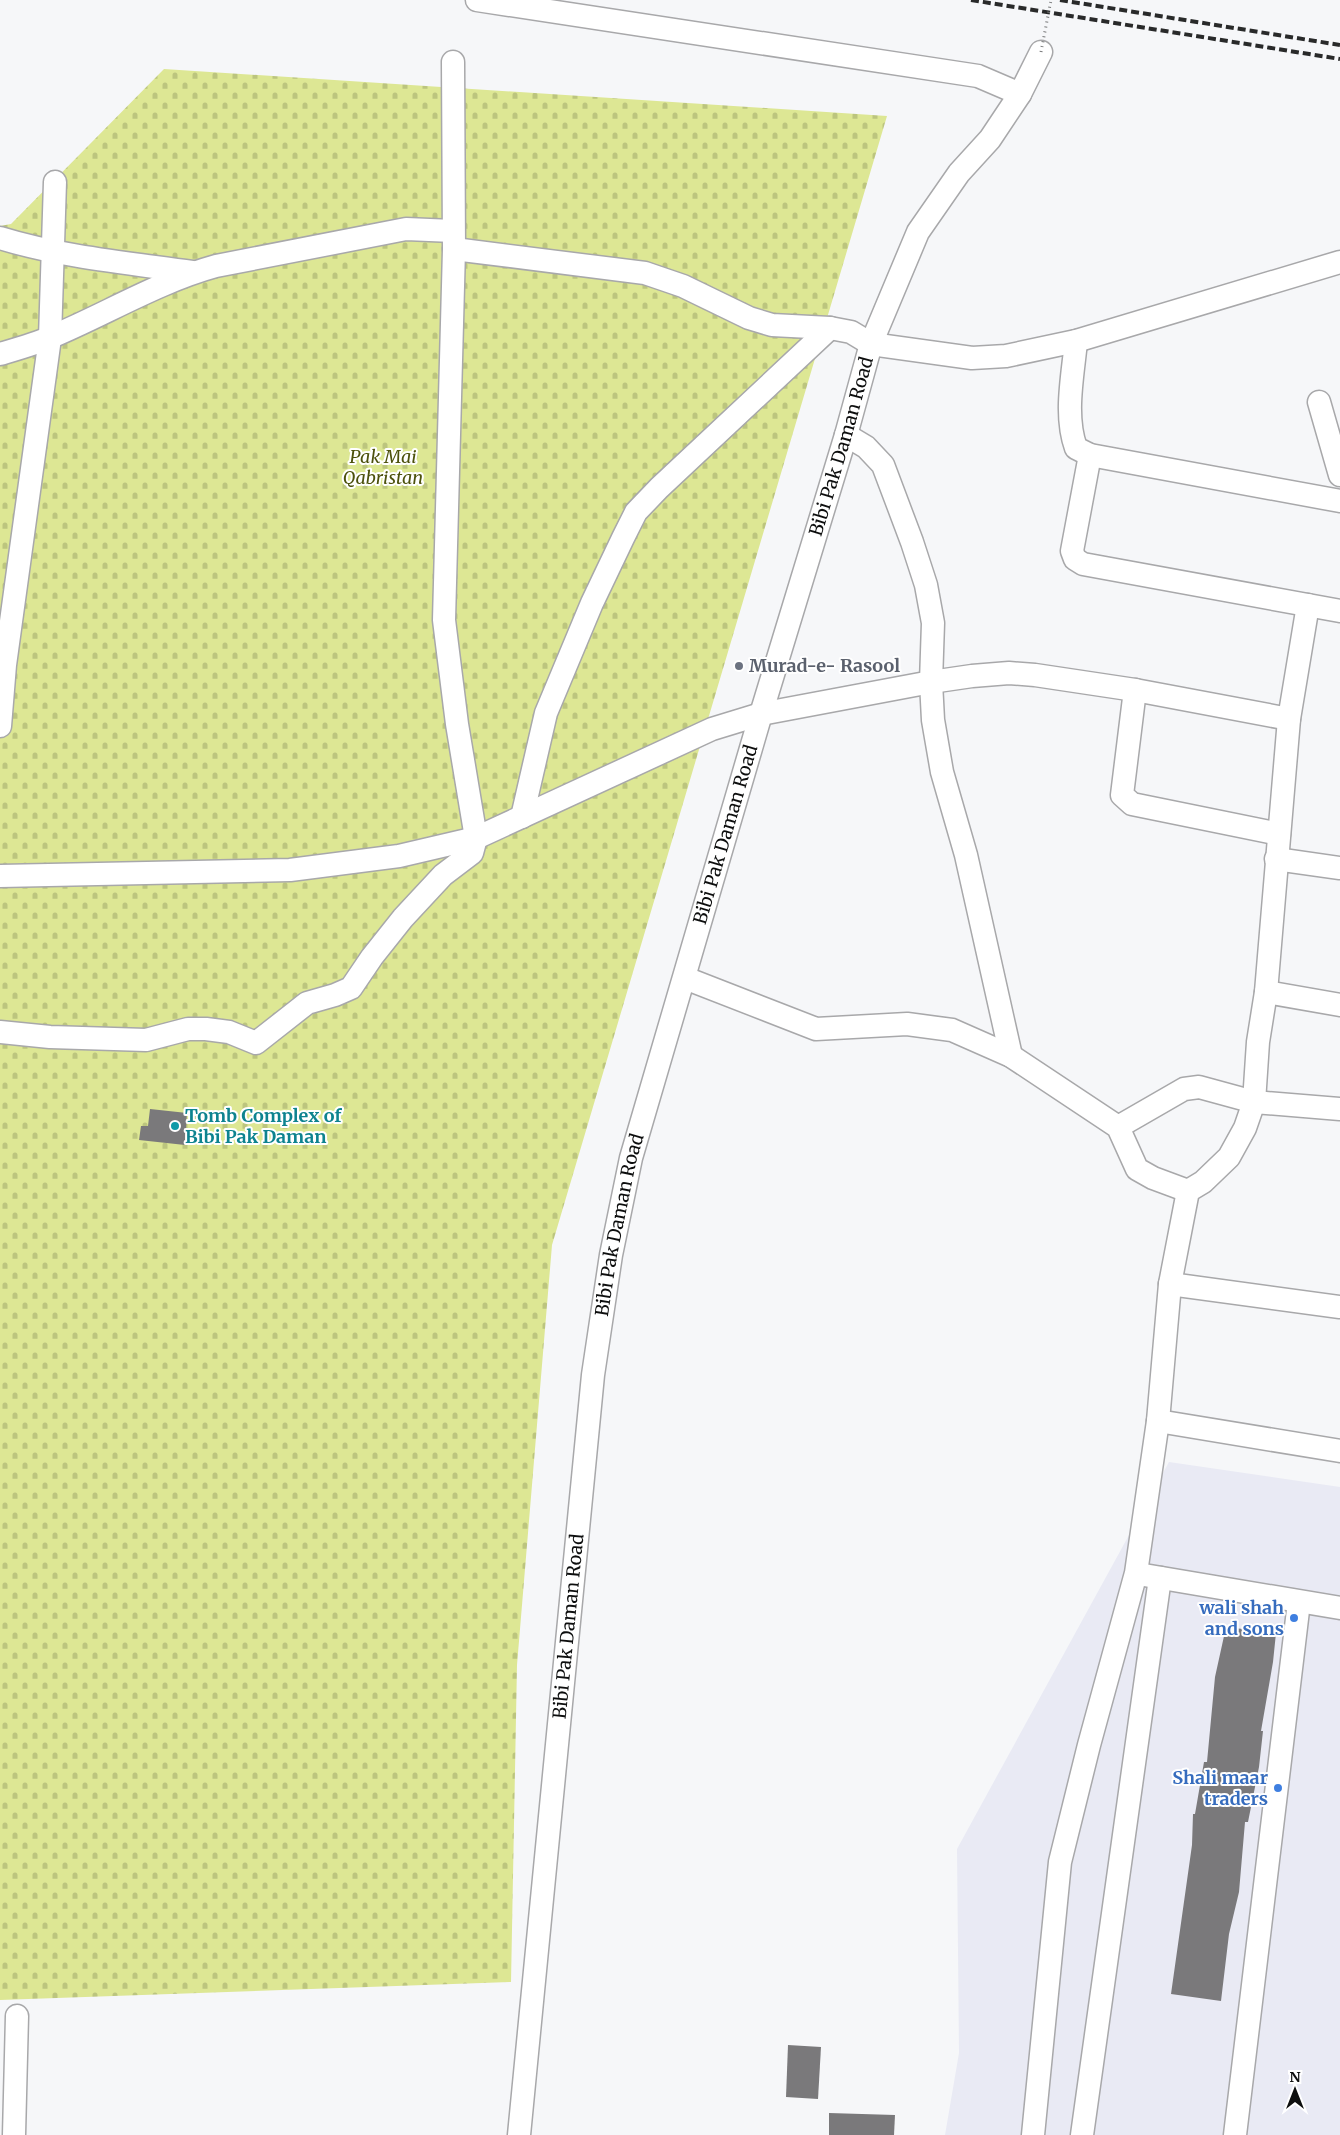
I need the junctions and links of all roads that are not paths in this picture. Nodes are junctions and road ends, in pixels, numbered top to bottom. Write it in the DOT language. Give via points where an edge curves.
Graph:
graph roads {
  1 [pos="477,0"];
  2 [pos="1041,52"];
  3 [pos="453,62"];
  4 [pos="1020,94"];
  5 [pos="56,182"];
  6 [pos="0,238"];
  7 [pos="454,240"];
  8 [pos="54,252"];
  9 [pos="1340,262"];
  10 [pos="194,272"];
  11 [pos="830,328"];
  12 [pos="50,338"];
  13 [pos="1076,341"];
  14 [pos="871,344"];
  15 [pos="0,354"];
  16 [pos="1319,402"];
  17 [pos="846,435"];
  18 [pos="1090,455"];
  19 [pos="1340,475"];
  20 [pos="1340,501"];
  21 [pos="1308,605"];
  22 [pos="1340,610"];
  23 [pos="931,682"];
  24 [pos="1135,690"];
  25 [pos="761,714"];
  26 [pos="1289,718"];
  27 [pos="0,726"];
  28 [pos="522,818"];
  29 [pos="1279,834"];
  30 [pos="476,838"];
  31 [pos="1276,859"];
  32 [pos="1340,868"];
  33 [pos="0,876"];
  34 [pos="685,978"];
  35 [pos="1266,992"];
  36 [pos="1340,1005"];
  37 [pos="0,1032"];
  38 [pos="1011,1056"];
  39 [pos="1254,1102"];
  40 [pos="1340,1109"];
  41 [pos="1118,1127"];
  42 [pos="1188,1191"];
  43 [pos="1170,1284"];
  44 [pos="1340,1307"];
  45 [pos="1158,1421"];
  46 [pos="1340,1451"];
  47 [pos="1136,1573"];
  48 [pos="1160,1578"];
  49 [pos="1298,1602"];
  50 [pos="1340,1608"];
  51 [pos="17,2016"];
  52 [pos="14,2135"];
  53 [pos="519,2135"];
  54 [pos="1033,2135"];
  55 [pos="1082,2135"];
  56 [pos="1235,2135"];
  1 -- 4 [label="street" via="886,60 978,76"];
  2 -- 4 [label="street, Bibi Pak Daman Road"];
  3 -- 7 [label="street"];
  4 -- 14 [label="street, Bibi Pak Daman Road" via="990,139 959,173 918,232"];
  5 -- 8 [label="street"];
  6 -- 8 [label="street"];
  7 -- 10 [label="street" via="406,229"];
  7 -- 11 [label="street" via="645,273 772,325"];
  7 -- 30 [label="street" via="444,620 455,714"];
  8 -- 10 [label="street"];
  8 -- 12 [label="street"];
  9 -- 13 [label="street"];
  10 -- 12 [label="street"];
  11 -- 14 [label="street" via="851,332"];
  11 -- 28 [label="street" via="636,512 592,603 546,712"];
  12 -- 15 [label="street"];
  12 -- 27 [label="street" via="5,665"];
  13 -- 14 [label="street" via="1006,356 972,358"];
  13 -- 18 [label="street" via="1071,435 1076,448"];
  14 -- 17 [label="street, Bibi Pak Daman Road"];
  16 -- 19 [label="street"];
  17 -- 23 [label="street" via="866,447 883,465 912,542 926,585 933,623"];
  17 -- 25 [label="street, Bibi Pak Daman Road"];
  18 -- 20 [label="street"];
  18 -- 21 [label="street" via="1072,551 1075,559 1083,564"];
  21 -- 22 [label="street"];
  21 -- 26 [label="street"];
  23 -- 24 [label="street" via="1008,674 1035,675"];
  23 -- 25 [label="street"];
  23 -- 38 [label="street" via="933,720 942,772 966,855"];
  24 -- 26 [label="street"];
  24 -- 29 [label="street" via="1122,795 1132,804"];
  25 -- 28 [label="street" via="712,729"];
  25 -- 34 [label="street, Bibi Pak Daman Road"];
  26 -- 29 [label="street"];
  28 -- 30 [label="street"];
  29 -- 31 [label="street"];
  30 -- 33 [label="street" via="398,856 290,870"];
  30 -- 37 [label="street" via="472,853 443,875 403,918 351,988 307,1003 256,1043 229,1032 206,1029 188,1029 146,1040"];
  31 -- 32 [label="street"];
  31 -- 35 [label="street"];
  34 -- 38 [label="street" via="816,1029 907,1024 952,1030"];
  34 -- 53 [label="street, Bibi Pak Daman Road" via="631,1158 611,1254 594,1365"];
  35 -- 36 [label="street"];
  35 -- 39 [label="street" via="1258,1042"];
  38 -- 41 [label="street"];
  39 -- 40 [label="street"];
  39 -- 41 [label="street" via="1199,1087 1184,1089"];
  39 -- 42 [label="street" via="1229,1158"];
  41 -- 42 [label="street" via="1137,1169"];
  42 -- 43 [label="street"];
  43 -- 44 [label="street"];
  43 -- 45 [label="street"];
  45 -- 46 [label="street"];
  45 -- 47 [label="street"];
  47 -- 48 [label="street"];
  47 -- 54 [label="street" via="1060,1862"];
  48 -- 49 [label="street"];
  48 -- 55 [label="street"];
  49 -- 50 [label="street"];
  49 -- 56 [label="street"];
  51 -- 52 [label="street"];
}
